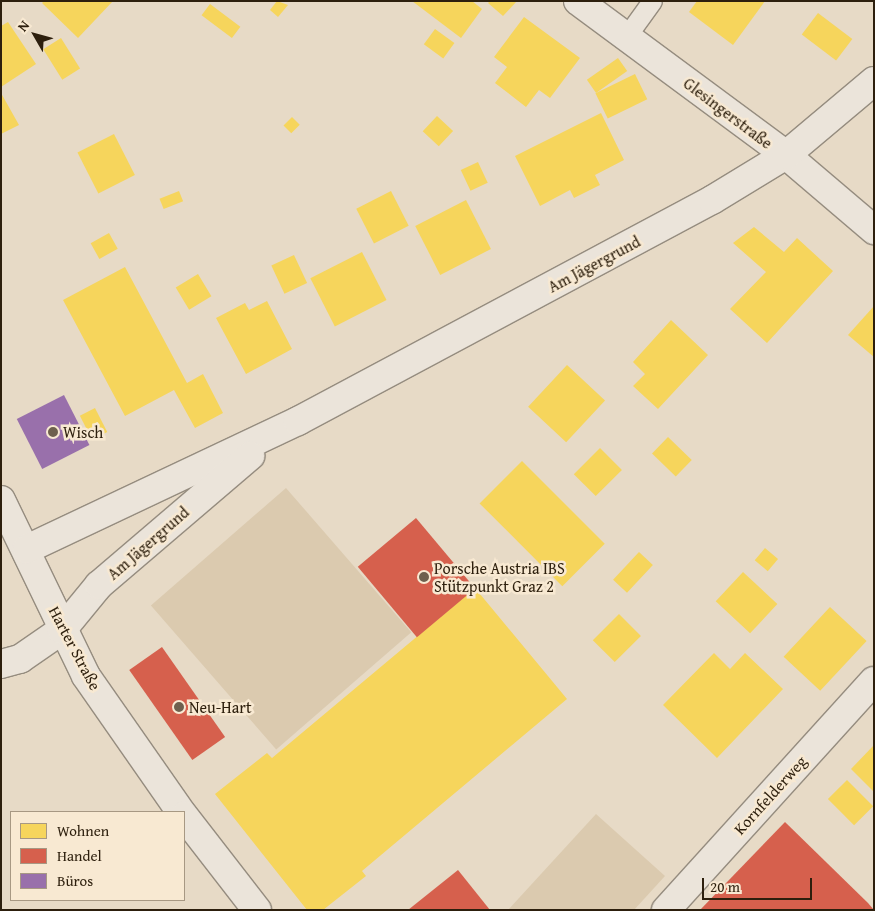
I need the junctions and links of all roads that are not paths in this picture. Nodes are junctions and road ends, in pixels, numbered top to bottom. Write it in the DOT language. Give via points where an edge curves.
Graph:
graph roads {
  1 [pos="578,1"];
  2 [pos="652,1"];
  3 [pos="626,37"];
  4 [pos="874,81"];
  5 [pos="786,155"];
  6 [pos="874,230"];
  7 [pos="298,421"];
  8 [pos="1,500"];
  9 [pos="27,549"];
  10 [pos="62,630"];
  11 [pos="1,664"];
  12 [pos="874,681"];
  13 [pos="180,811"];
  14 [pos="185,817"];
  15 [pos="258,910"];
  16 [pos="666,910"];
  1 -- 3 [label="main road, Glesingerstraße"];
  2 -- 3 [label="lane"];
  3 -- 5 [label="main road, Glesingerstraße"];
  4 -- 5 [label="main road, Am Jägergrund"];
  5 -- 6 [label="main road, Glesingerstraße"];
  5 -- 7 [label="main road, Am Jägergrund" via="712,200"];
  7 -- 9 [label="main road, Am Jägergrund"];
  7 -- 10 [label="main road, Am Jägergrund" via="233,468 99,586"];
  8 -- 9 [label="main road, Harter Straße"];
  9 -- 10 [label="main road, Harter Straße"];
  10 -- 11 [label="main road, Am Jägergrund" via="20,659"];
  10 -- 13 [label="main road, Harter Straße" via="86,676"];
  12 -- 16 [label="main road, Kornfelderweg"];
  14 -- 15 [label="main road"];
}
